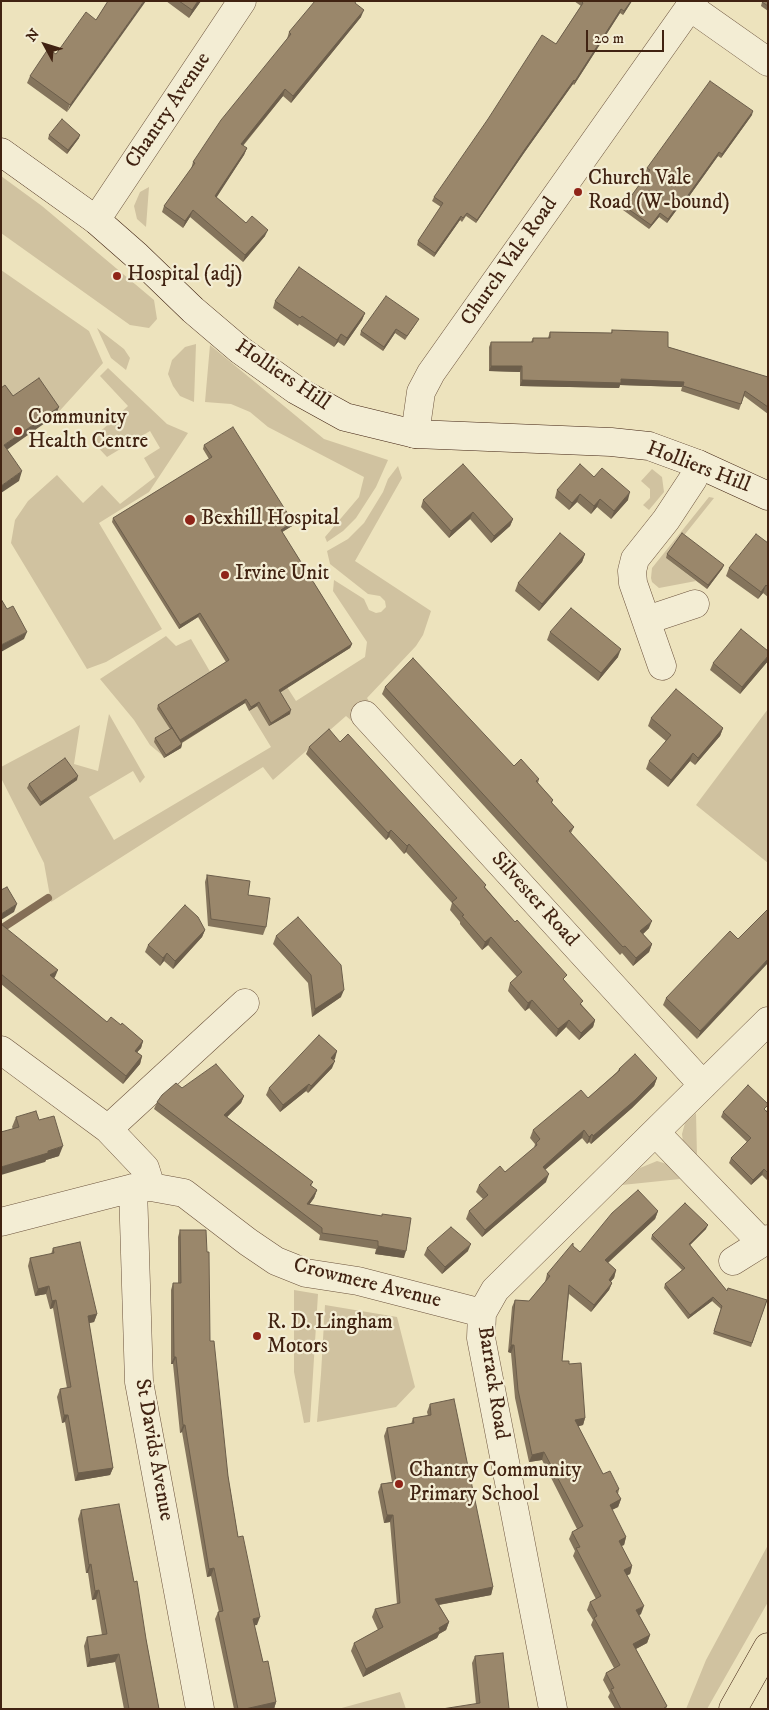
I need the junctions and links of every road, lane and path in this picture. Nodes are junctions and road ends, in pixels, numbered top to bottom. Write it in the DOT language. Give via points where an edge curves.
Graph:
graph roads {
  1 [pos="242,1"];
  2 [pos="692,4"];
  3 [pos="768,62"];
  4 [pos="1,152"];
  5 [pos="96,220"];
  6 [pos="415,434"];
  7 [pos="698,464"];
  8 [pos="768,496"];
  9 [pos="695,604"];
  10 [pos="646,620"];
  11 [pos="662,666"];
  12 [pos="365,715"];
  13 [pos="245,1003"];
  14 [pos="768,1021"];
  15 [pos="1,1050"];
  16 [pos="703,1085"];
  17 [pos="108,1129"];
  18 [pos="656,1133"];
  19 [pos="142,1188"];
  20 [pos="1,1222"];
  21 [pos="765,1241"];
  22 [pos="733,1261"];
  23 [pos="482,1313"];
  24 [pos="768,1647"];
  25 [pos="200,1709"];
  26 [pos="553,1709"];
  27 [pos="733,1709"];
  1 -- 5 [label="street, Chantry Avenue"];
  2 -- 3 [label="street"];
  2 -- 6 [label="street, Church Vale Road" via="431,373 421,392"];
  4 -- 5 [label="street, Holliers Hill"];
  5 -- 6 [label="street, Holliers Hill" via="240,350 296,390 345,417"];
  6 -- 7 [label="street, Holliers Hill" via="649,446"];
  7 -- 8 [label="street, Holliers Hill"];
  7 -- 10 [label="street" via="693,479 666,520 634,559 633,583"];
  9 -- 10 [label="street"];
  10 -- 11 [label="street"];
  12 -- 16 [label="street, Silvester Road"];
  13 -- 17 [label="street"];
  14 -- 16 [label="street, Barrack Road"];
  15 -- 17 [label="street"];
  16 -- 18 [label="street, Barrack Road"];
  17 -- 19 [label="street" via="145,1168"];
  18 -- 21 [label="street"];
  18 -- 23 [label="street, Barrack Road" via="495,1290"];
  19 -- 20 [label="street"];
  19 -- 23 [label="street, Crowmere Avenue" via="184,1193 276,1261 306,1273 358,1281"];
  19 -- 25 [label="street, St Davids Avenue" via="139,1382"];
  21 -- 22 [label="street"];
  23 -- 26 [label="street, Barrack Road" via="481,1338"];
  24 -- 27 [label="highway"];
}
